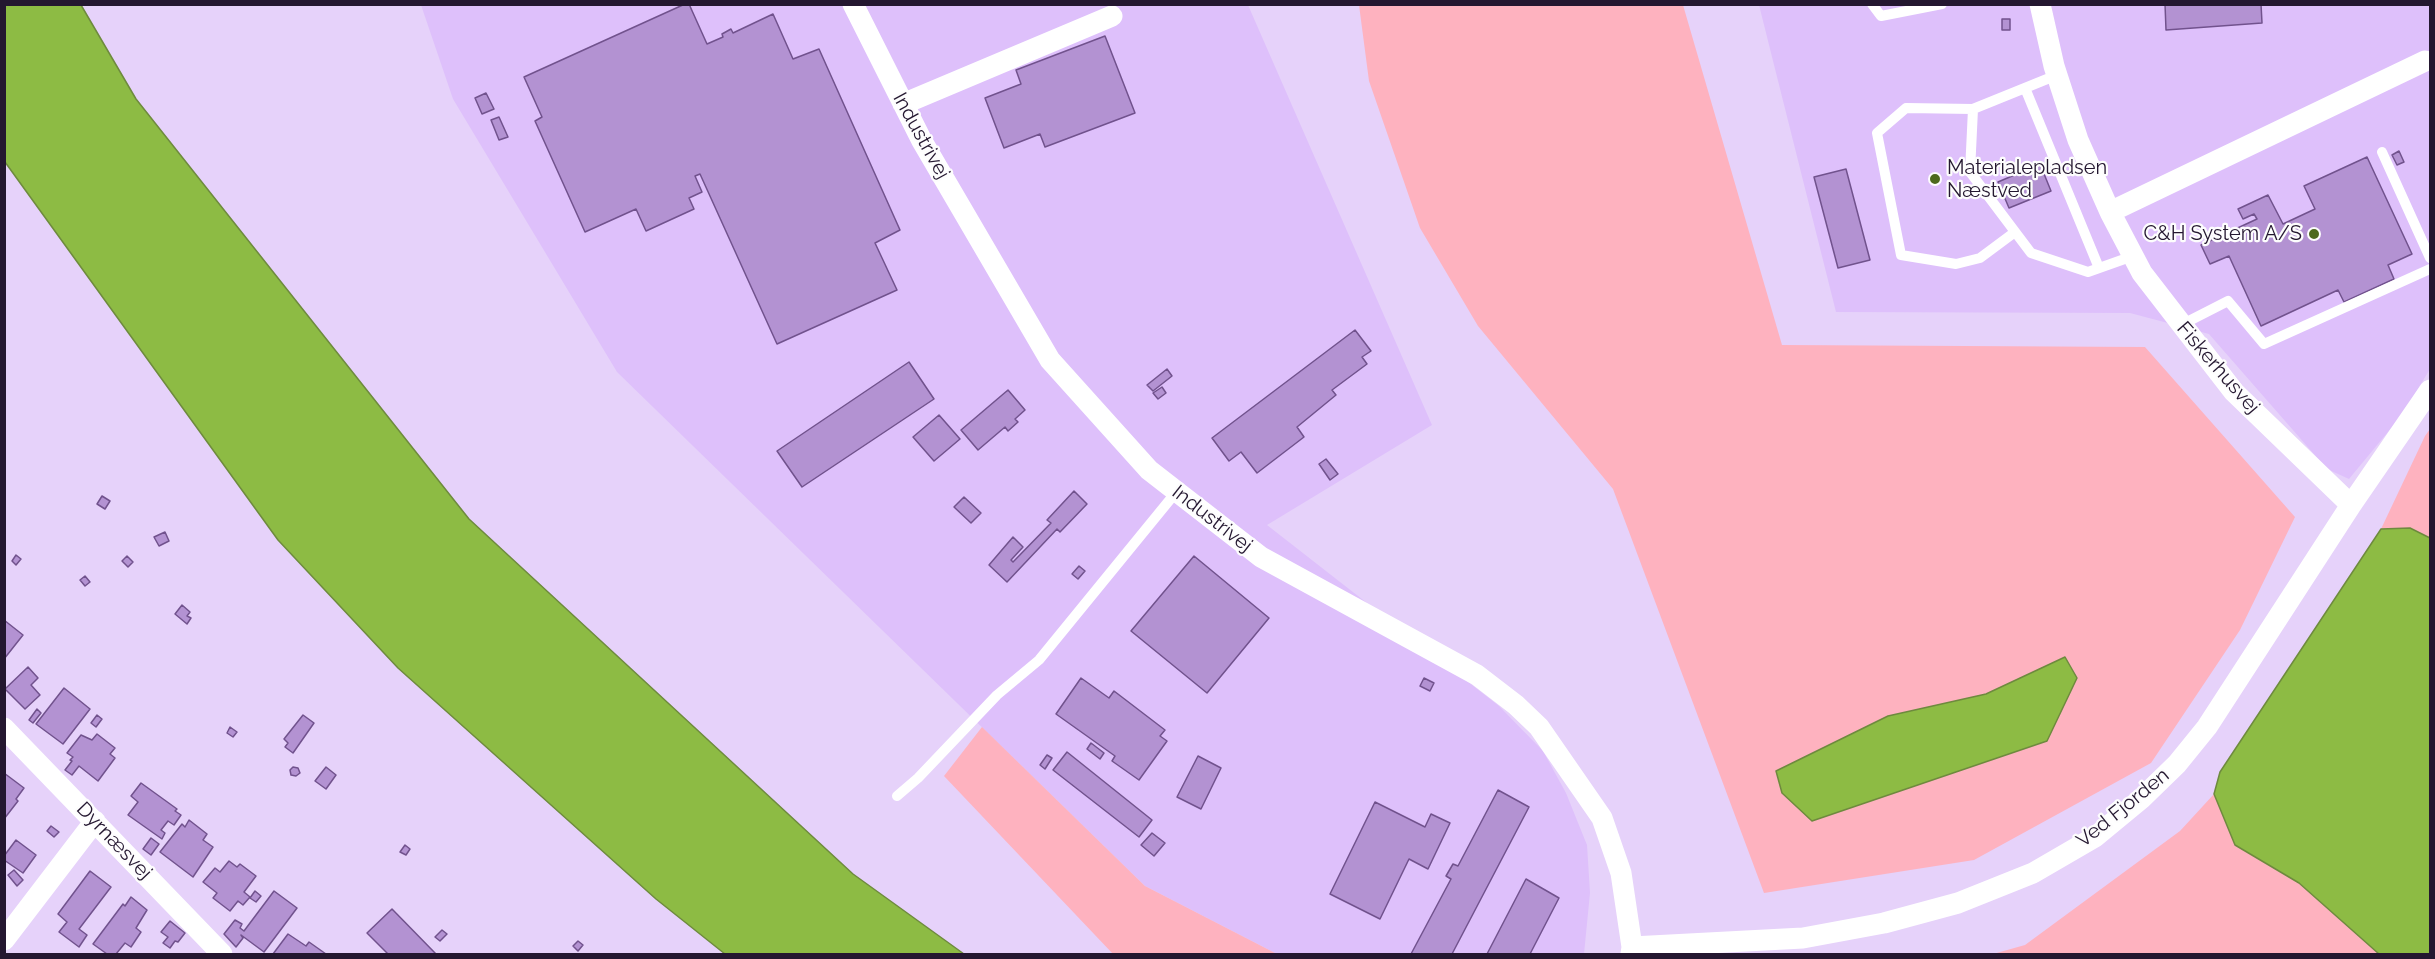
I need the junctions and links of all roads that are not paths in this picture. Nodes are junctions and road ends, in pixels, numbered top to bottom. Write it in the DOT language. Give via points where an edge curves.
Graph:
graph roads {
  1 [pos="852,4"];
  2 [pos="1872,4"];
  3 [pos="1942,4"];
  4 [pos="2040,4"];
  5 [pos="1112,16"];
  6 [pos="2428,59"];
  7 [pos="2057,75"];
  8 [pos="2025,88"];
  9 [pos="903,104"];
  10 [pos="1973,109"];
  11 [pos="2382,152"];
  12 [pos="2110,212"];
  13 [pos="2015,232"];
  14 [pos="2133,256"];
  15 [pos="2430,258"];
  16 [pos="2099,268"];
  17 [pos="2430,269"];
  18 [pos="2181,325"];
  19 [pos="2430,390"];
  20 [pos="1177,491"];
  21 [pos="2351,505"];
  22 [pos="4,728"];
  23 [pos="897,796"];
  24 [pos="95,821"];
  25 [pos="4,940"];
  26 [pos="1631,952"];
  27 [pos="222,954"];
  1 -- 9 [label="street, Industrivej"];
  2 -- 3 [label="lane" via="1881,16"];
  4 -- 7 [label="street, Fiskerhusvej"];
  5 -- 9 [label="street"];
  6 -- 12 [label="street"];
  7 -- 8 [label="lane"];
  7 -- 12 [label="street, Fiskerhusvej" via="2078,140"];
  8 -- 10 [label="lane"];
  8 -- 16 [label="lane"];
  9 -- 20 [label="street, Industrivej" via="1050,360 1149,470"];
  10 -- 13 [label="lane" via="1970,172"];
  10 -- 13 [label="lane" via="1906,108 1876,133 1901,255 1956,264 1980,258"];
  11 -- 15 [label="lane"];
  12 -- 14 [label="street, Fiskerhusvej"];
  13 -- 16 [label="lane" via="2031,253 2088,272"];
  14 -- 16 [label="lane"];
  14 -- 18 [label="street, Fiskerhusvej"];
  17 -- 18 [label="lane" via="2264,344 2229,301"];
  18 -- 21 [label="street, Fiskerhusvej" via="2234,392"];
  19 -- 21 [label="street, Ved Fjorden"];
  20 -- 23 [label="lane" via="1039,660 997,695"];
  20 -- 26 [label="street, Industrivej" via="1261,557 1477,675 1539,727 1602,818 1621,873"];
  21 -- 26 [label="street, Ved Fjorden" via="2207,727 2177,764 2095,837 2033,873 1958,903 1884,922 1803,938"];
  22 -- 24 [label="street, Dyrnæsvej"];
  24 -- 25 [label="street"];
  24 -- 27 [label="street, Dyrnæsvej"];
}
